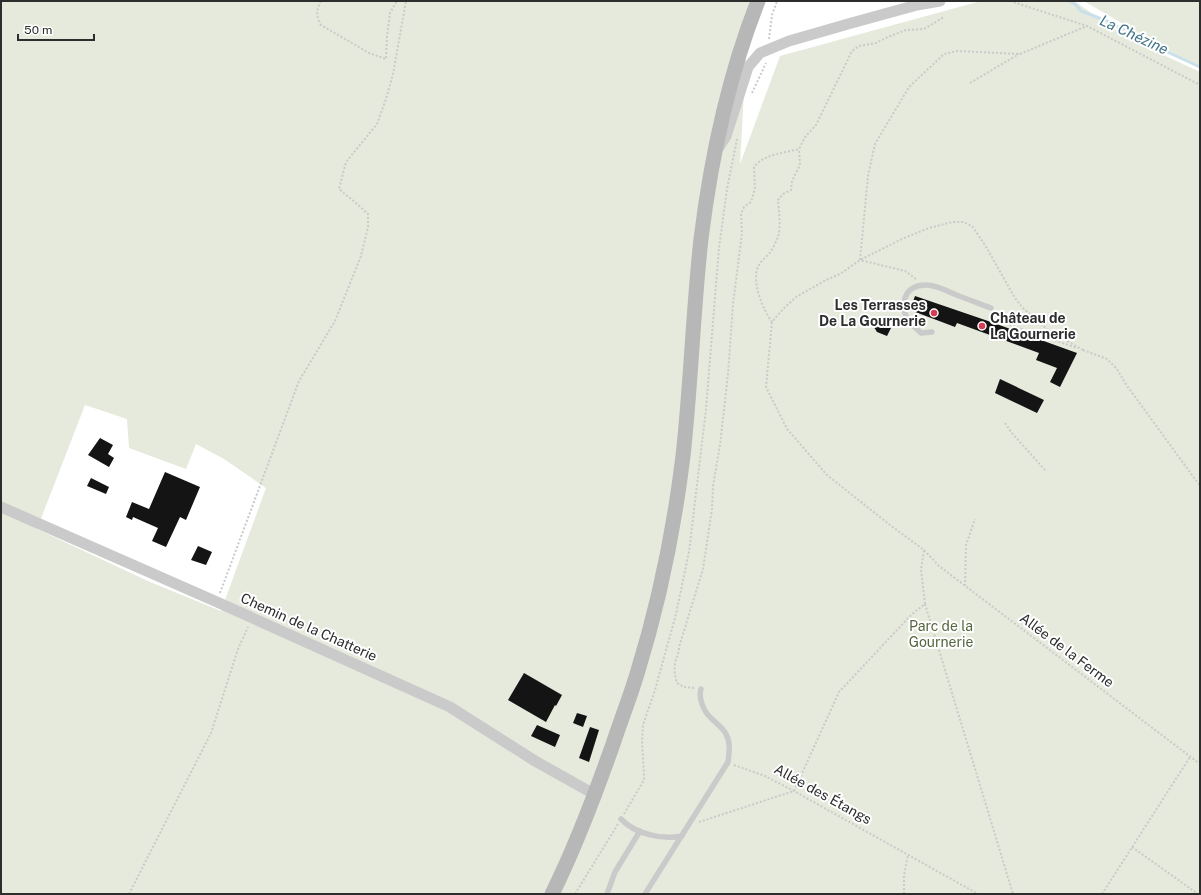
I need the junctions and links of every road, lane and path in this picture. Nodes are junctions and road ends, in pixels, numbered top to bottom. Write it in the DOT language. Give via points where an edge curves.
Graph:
graph roads {
  1 [pos="321,1"];
  2 [pos="397,1"];
  3 [pos="406,1"];
  4 [pos="758,1"];
  5 [pos="777,1"];
  6 [pos="940,1"];
  7 [pos="1010,1"];
  8 [pos="944,17"];
  9 [pos="1087,26"];
  10 [pos="769,49"];
  11 [pos="1020,54"];
  12 [pos="970,83"];
  13 [pos="1200,85"];
  14 [pos="752,93"];
  15 [pos="737,137"];
  16 [pos="799,149"];
  17 [pos="713,156"];
  18 [pos="860,260"];
  19 [pos="924,284"];
  20 [pos="991,308"];
  21 [pos="772,322"];
  22 [pos="932,332"];
  23 [pos="1084,350"];
  24 [pos="1005,423"];
  25 [pos="1045,470"];
  26 [pos="1200,486"];
  27 [pos="1,507"];
  28 [pos="975,519"];
  29 [pos="924,550"];
  30 [pos="965,586"];
  31 [pos="217,602"];
  32 [pos="925,604"];
  33 [pos="252,618"];
  34 [pos="701,689"];
  35 [pos="1190,757"];
  36 [pos="728,762"];
  37 [pos="1200,764"];
  38 [pos="794,791"];
  39 [pos="594,794"];
  40 [pos="621,819"];
  41 [pos="689,825"];
  42 [pos="640,831"];
  43 [pos="682,836"];
  44 [pos="1132,847"];
  45 [pos="908,855"];
  46 [pos="129,894"];
  47 [pos="552,894"];
  48 [pos="575,894"];
  49 [pos="607,894"];
  50 [pos="645,894"];
  51 [pos="904,894"];
  52 [pos="978,894"];
  53 [pos="1013,894"];
  54 [pos="1102,894"];
  55 [pos="1198,894"];
  1 -- 2 [label="path" via="317,17 321,25 369,53 386,58 390,13"];
  3 -- 31 [label="path" via="386,99 377,124 346,162 339,189 368,214 368,227 361,256 335,321 299,381"];
  4 -- 17 [label="main road" via="738,55"];
  5 -- 10 [label="path" via="768,37"];
  6 -- 10 [label="street" via="848,24"];
  7 -- 9 [label="path"];
  8 -- 16 [label="path" via="924,29 906,30 876,43 859,46 852,51 816,126 805,137"];
  9 -- 11 [label="path"];
  9 -- 13 [label="path"];
  10 -- 14 [label="path"];
  10 -- 17 [label="street" via="760,53 748,67 726,136"];
  11 -- 12 [label="path"];
  11 -- 18 [label="path" via="957,51 944,54 908,87 875,144 868,176"];
  15 -- 40 [label="path" via="719,248 706,409 689,552 664,660 643,725 644,780"];
  16 -- 21 [label="path" via="800,165 792,181 791,190 778,200 779,235 772,251 759,265 755,274 761,302"];
  16 -- 34 [label="path" via="759,161 754,167 755,188 751,202 744,206 741,214 742,233 733,304 728,382 712,509 703,569 674,671 677,683 684,687"];
  17 -- 39 [label="main road" via="701,240 683,456 672,530 656,606 637,675"];
  18 -- 19 [label="path" via="905,271"];
  18 -- 21 [label="path" via="840,274 796,297"];
  18 -- 23 [label="path" via="929,228 963,222 972,226 1022,307 1048,330"];
  19 -- 20 [label="lane"];
  19 -- 22 [label="lane" via="908,290 904,305 906,317 913,326 921,333"];
  20 -- 23 [label="path" via="998,321"];
  21 -- 29 [label="path, Allée de la Ferme" via="766,387 787,429 827,475"];
  23 -- 26 [label="path" via="1107,359 1117,369 1124,383"];
  24 -- 25 [label="path"];
  27 -- 31 [label="street, Chemin de la Chatterie"];
  28 -- 30 [label="path" via="966,545"];
  29 -- 30 [label="path, Allée de la Ferme" via="939,566"];
  29 -- 32 [label="path" via="921,570"];
  30 -- 35 [label="path, Allée de la Ferme"];
  31 -- 33 [label="street, Chemin de la Chatterie"];
  32 -- 38 [label="path" via="912,614 839,692"];
  32 -- 53 [label="path"];
  33 -- 39 [label="street, Chemin de la Chatterie" via="450,707 535,761"];
  33 -- 46 [label="path" via="238,649 211,733"];
  34 -- 36 [label="lane" via="700,700 709,717 726,734 730,747"];
  35 -- 37 [label="path, Allée de la Ferme"];
  35 -- 44 [label="path"];
  36 -- 38 [label="path, Allée des Étangs" via="765,776"];
  36 -- 41 [label="lane"];
  38 -- 41 [label="path"];
  38 -- 45 [label="path, Allée des Étangs"];
  39 -- 47 [label="main road"];
  40 -- 42 [label="lane" via="631,828"];
  40 -- 48 [label="path"];
  41 -- 43 [label="lane"];
  42 -- 43 [label="lane" via="672,838"];
  42 -- 49 [label="lane" via="615,872"];
  43 -- 50 [label="lane"];
  44 -- 54 [label="path"];
  44 -- 55 [label="path"];
  45 -- 51 [label="path"];
  45 -- 52 [label="path, Allée des Étangs"];
}
